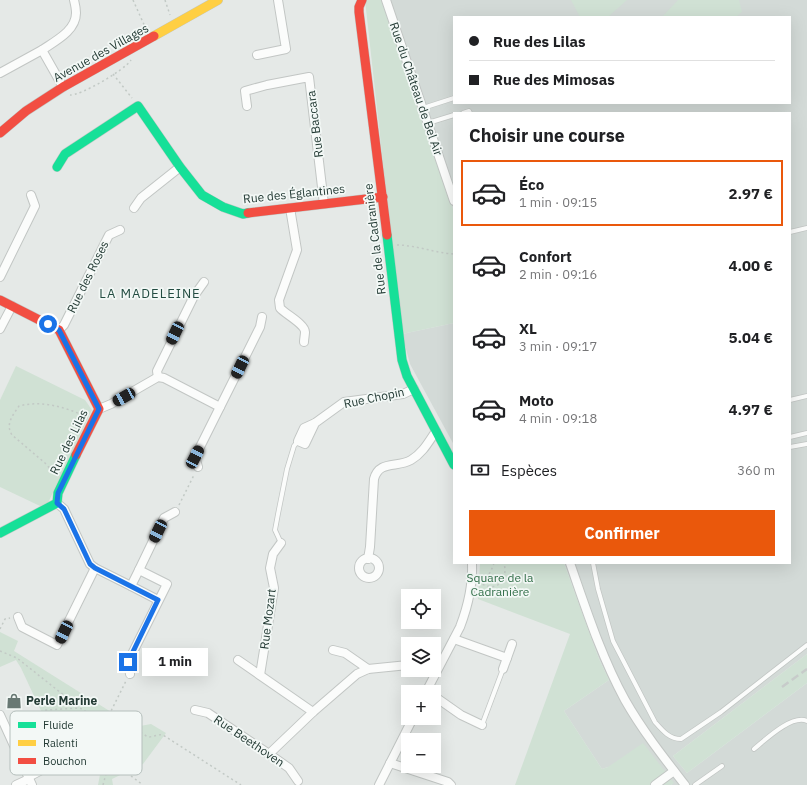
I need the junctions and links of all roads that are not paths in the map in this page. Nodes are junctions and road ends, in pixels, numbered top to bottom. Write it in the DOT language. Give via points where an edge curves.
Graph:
graph roads {
  1 [pos="74,0"];
  2 [pos="218,0"];
  3 [pos="278,0"];
  4 [pos="362,0"];
  5 [pos="386,0"];
  6 [pos="42,50"];
  7 [pos="257,54"];
  8 [pos="0,73"];
  9 [pos="63,87"];
  10 [pos="453,98"];
  11 [pos="247,106"];
  12 [pos="422,108"];
  13 [pos="453,116"];
  14 [pos="427,123"];
  15 [pos="0,133"];
  16 [pos="180,167"];
  17 [pos="57,168"];
  18 [pos="31,195"];
  19 [pos="383,197"];
  20 [pos="453,198"];
  21 [pos="324,204"];
  22 [pos="134,208"];
  23 [pos="290,208"];
  24 [pos="807,228"];
  25 [pos="120,230"];
  26 [pos="791,232"];
  27 [pos="0,277"];
  28 [pos="204,282"];
  29 [pos="0,300"];
  30 [pos="12,306"];
  31 [pos="262,317"];
  32 [pos="0,329"];
  33 [pos="59,330"];
  34 [pos="304,342"];
  35 [pos="158,377"];
  36 [pos="414,389"];
  37 [pos="807,396"];
  38 [pos="791,400"];
  39 [pos="220,407"];
  40 [pos="99,409"];
  41 [pos="436,431"];
  42 [pos="807,433"];
  43 [pos="791,437"];
  44 [pos="298,441"];
  45 [pos="807,444"];
  46 [pos="791,447"];
  47 [pos="453,463"];
  48 [pos="198,467"];
  49 [pos="57,503"];
  50 [pos="175,512"];
  51 [pos="0,532"];
  52 [pos="281,543"];
  53 [pos="368,559"];
  54 [pos="472,564"];
  55 [pos="570,564"];
  56 [pos="593,564"];
  57 [pos="95,568"];
  58 [pos="139,570"];
  59 [pos="131,586"];
  60 [pos="158,600"];
  61 [pos="18,616"];
  62 [pos="454,639"];
  63 [pos="512,644"];
  64 [pos="807,645"];
  65 [pos="333,650"];
  66 [pos="507,658"];
  67 [pos="441,659"];
  68 [pos="238,660"];
  69 [pos="401,666"];
  70 [pos="503,668"];
  71 [pos="368,669"];
  72 [pos="130,674"];
  73 [pos="260,675"];
  74 [pos="441,701"];
  75 [pos="195,710"];
  76 [pos="313,712"];
  77 [pos="0,715"];
  78 [pos="807,721"];
  79 [pos="409,725"];
  80 [pos="482,726"];
  81 [pos="10,737"];
  82 [pos="754,749"];
  83 [pos="269,754"];
  84 [pos="390,763"];
  85 [pos="722,766"];
  86 [pos="674,772"];
  87 [pos="40,775"];
  88 [pos="298,781"];
  89 [pos="31,782"];
  90 [pos="16,785"];
  91 [pos="379,785"];
  92 [pos="451,785"];
  93 [pos="655,785"];
  94 [pos="685,785"];
  95 [pos="695,785"];
  1 -- 6 [label="street" via="76,13 71,28"];
  2 -- 9 [label="street, Avenue des Villages"];
  3 -- 7 [label="street" via="286,49"];
  4 -- 19 [label="street, Rue de la Cadranière" via="359,12"];
  5 -- 12 [label="street, Rue du Château de Bel Air"];
  6 -- 8 [label="street"];
  6 -- 9 [label="street"];
  9 -- 15 [label="street, Avenue des Villages" via="26,110"];
  10 -- 12 [label="lane"];
  11 -- 21 [label="street, Rue Baccara" via="245,91 309,77"];
  12 -- 14 [label="street, Rue du Château de Bel Air"];
  13 -- 14 [label="lane"];
  14 -- 20 [label="street, Rue du Château de Bel Air"];
  16 -- 17 [label="street, Rue des Églantines" via="138,106 65,154"];
  16 -- 22 [label="street" via="141,198"];
  16 -- 23 [label="street, Rue des Églantines" via="202,195 223,207 243,214"];
  18 -- 27 [label="street" via="35,206"];
  19 -- 21 [label="street, Rue des Églantines"];
  19 -- 36 [label="street, Rue de la Cadranière" via="402,360"];
  21 -- 23 [label="street, Rue des Églantines"];
  23 -- 34 [label="street" via="297,250 279,300 284,313 303,326"];
  24 -- 26 [label="lane"];
  25 -- 33 [label="street, Rue des Roses" via="109,235 64,325"];
  28 -- 35 [label="street" via="194,296 156,371"];
  29 -- 30 [label="street"];
  30 -- 32 [label="street"];
  30 -- 33 [label="street"];
  31 -- 39 [label="street" via="260,327"];
  33 -- 40 [label="street, Rue des Lilas"];
  35 -- 39 [label="street"];
  35 -- 40 [label="street"];
  36 -- 41 [label="street, Rue de la Cadranière"];
  36 -- 44 [label="street, Rue Chopin" via="403,394 344,402 304,428"];
  37 -- 38 [label="lane"];
  39 -- 48 [label="street" via="195,457"];
  40 -- 49 [label="street, Rue des Lilas" via="58,493"];
  41 -- 47 [label="street, Rue de la Cadranière"];
  41 -- 53 [label="street" via="423,450 412,460 381,467 376,473"];
  42 -- 43 [label="lane"];
  44 -- 52 [label="lane, Rue Chopin" via="287,469 275,530"];
  45 -- 46 [label="lane"];
  49 -- 51 [label="street"];
  49 -- 57 [label="street" via="64,509 90,564"];
  50 -- 58 [label="street" via="164,518"];
  52 -- 73 [label="street, Rue Mozart" via="273,554 270,568 274,588"];
  54 -- 62 [label="street" via="467,607"];
  55 -- 86 [label="street" via="615,681 635,717"];
  56 -- 64 [label="lane" via="607,622 618,653 655,722 675,739 681,739 721,712"];
  57 -- 59 [label="street"];
  57 -- 61 [label="street" via="57,645 22,627"];
  58 -- 59 [label="street"];
  58 -- 60 [label="street" via="167,584"];
  59 -- 60 [label="street"];
  60 -- 72 [label="street" via="128,662"];
  62 -- 66 [label="street"];
  62 -- 67 [label="street"];
  63 -- 66 [label="street"];
  65 -- 71 [label="street" via="345,653"];
  66 -- 70 [label="street"];
  68 -- 73 [label="street"];
  69 -- 71 [label="street"];
  70 -- 80 [label="lane"];
  71 -- 76 [label="street" via="357,674"];
  73 -- 76 [label="street"];
  74 -- 80 [label="street" via="461,716"];
  75 -- 83 [label="street, Rue Beethoven" via="208,713"];
  76 -- 83 [label="street"];
  77 -- 81 [label="street"];
  78 -- 82 [label="lane" via="804,719 787,723"];
  79 -- 84 [label="street"];
  83 -- 88 [label="street, Rue Beethoven" via="289,768"];
  84 -- 91 [label="street"];
  84 -- 92 [label="street"];
  85 -- 95 [label="lane"];
  86 -- 93 [label="street"];
  86 -- 94 [label="street"];
  87 -- 89 [label="lane"];
  89 -- 90 [label="street"];
}
